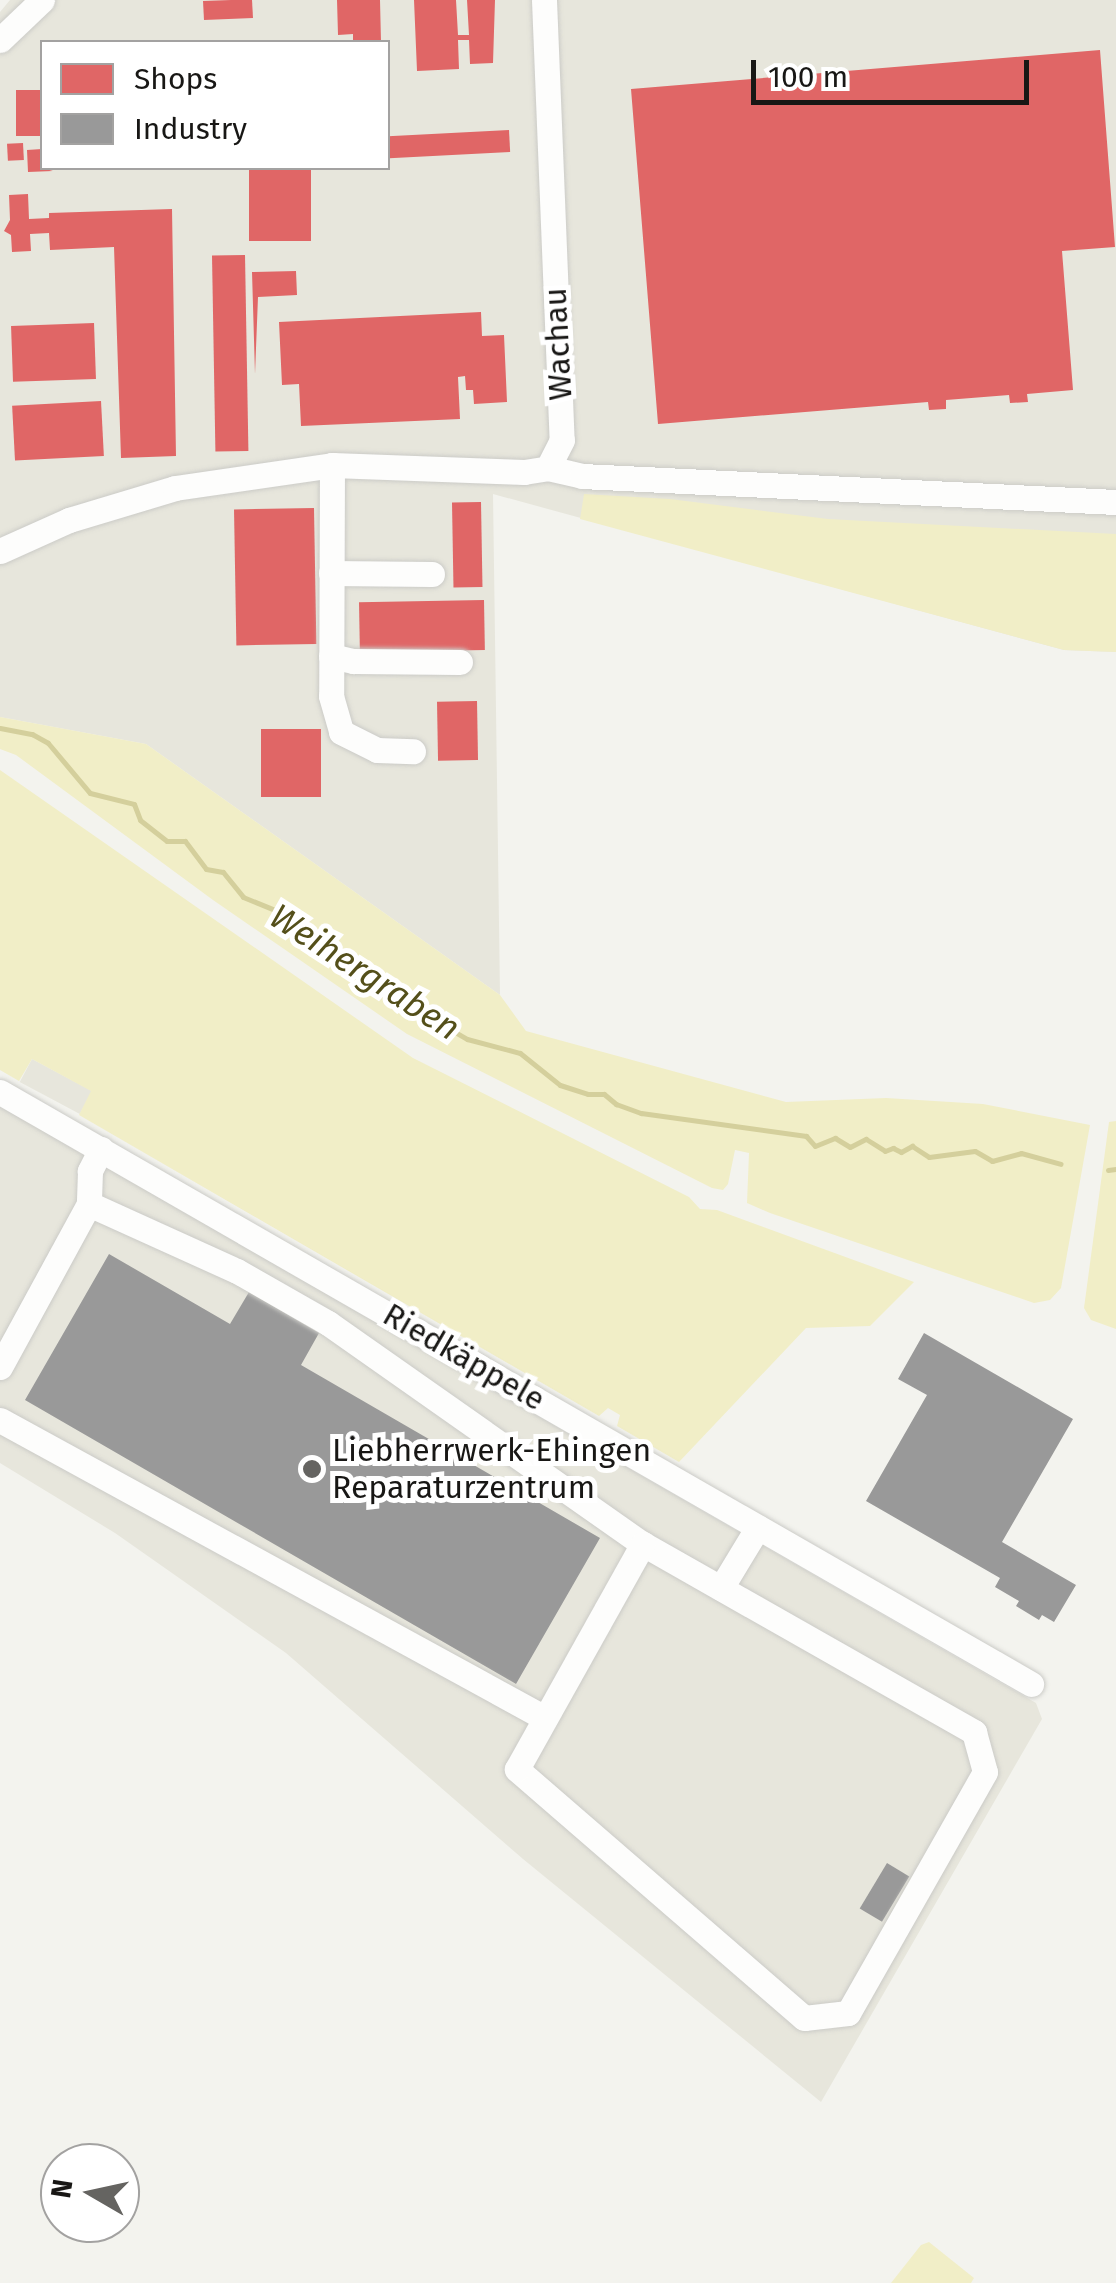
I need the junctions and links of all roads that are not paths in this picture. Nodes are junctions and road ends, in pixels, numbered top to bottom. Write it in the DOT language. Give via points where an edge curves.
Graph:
graph roads {
  1 [pos="42,0"];
  2 [pos="544,0"];
  3 [pos="0,40"];
  4 [pos="332,465"];
  5 [pos="548,468"];
  6 [pos="1116,502"];
  7 [pos="0,551"];
  8 [pos="331,572"];
  9 [pos="432,574"];
  10 [pos="331,656"];
  11 [pos="460,662"];
  12 [pos="413,751"];
  13 [pos="0,1092"];
  14 [pos="101,1149"];
  15 [pos="89,1204"];
  16 [pos="0,1367"];
  17 [pos="0,1420"];
  18 [pos="758,1526"];
  19 [pos="643,1544"];
  20 [pos="721,1588"];
  21 [pos="1030,1684"];
  22 [pos="545,1718"];
  1 -- 3 [label="street"];
  2 -- 5 [label="street, Wachau" via="562,440"];
  4 -- 5 [label="street"];
  4 -- 7 [label="street" via="175,488 69,520"];
  4 -- 8 [label="street"];
  5 -- 6 [label="street" via="582,476"];
  8 -- 9 [label="street"];
  8 -- 10 [label="street"];
  10 -- 11 [label="street"];
  10 -- 12 [label="street" via="331,696 342,732 377,750"];
  13 -- 14 [label="street, Riedkäppele"];
  14 -- 15 [label="street" via="90,1171"];
  14 -- 18 [label="street, Riedkäppele"];
  15 -- 16 [label="street"];
  15 -- 19 [label="street" via="237,1270 328,1323"];
  17 -- 22 [label="street"];
  18 -- 20 [label="street"];
  18 -- 21 [label="street, Riedkäppele"];
  19 -- 20 [label="street"];
  19 -- 22 [label="street"];
  20 -- 22 [label="street" via="974,1732 978,1745 986,1772 848,2013 804,2018 517,1769"];
}
